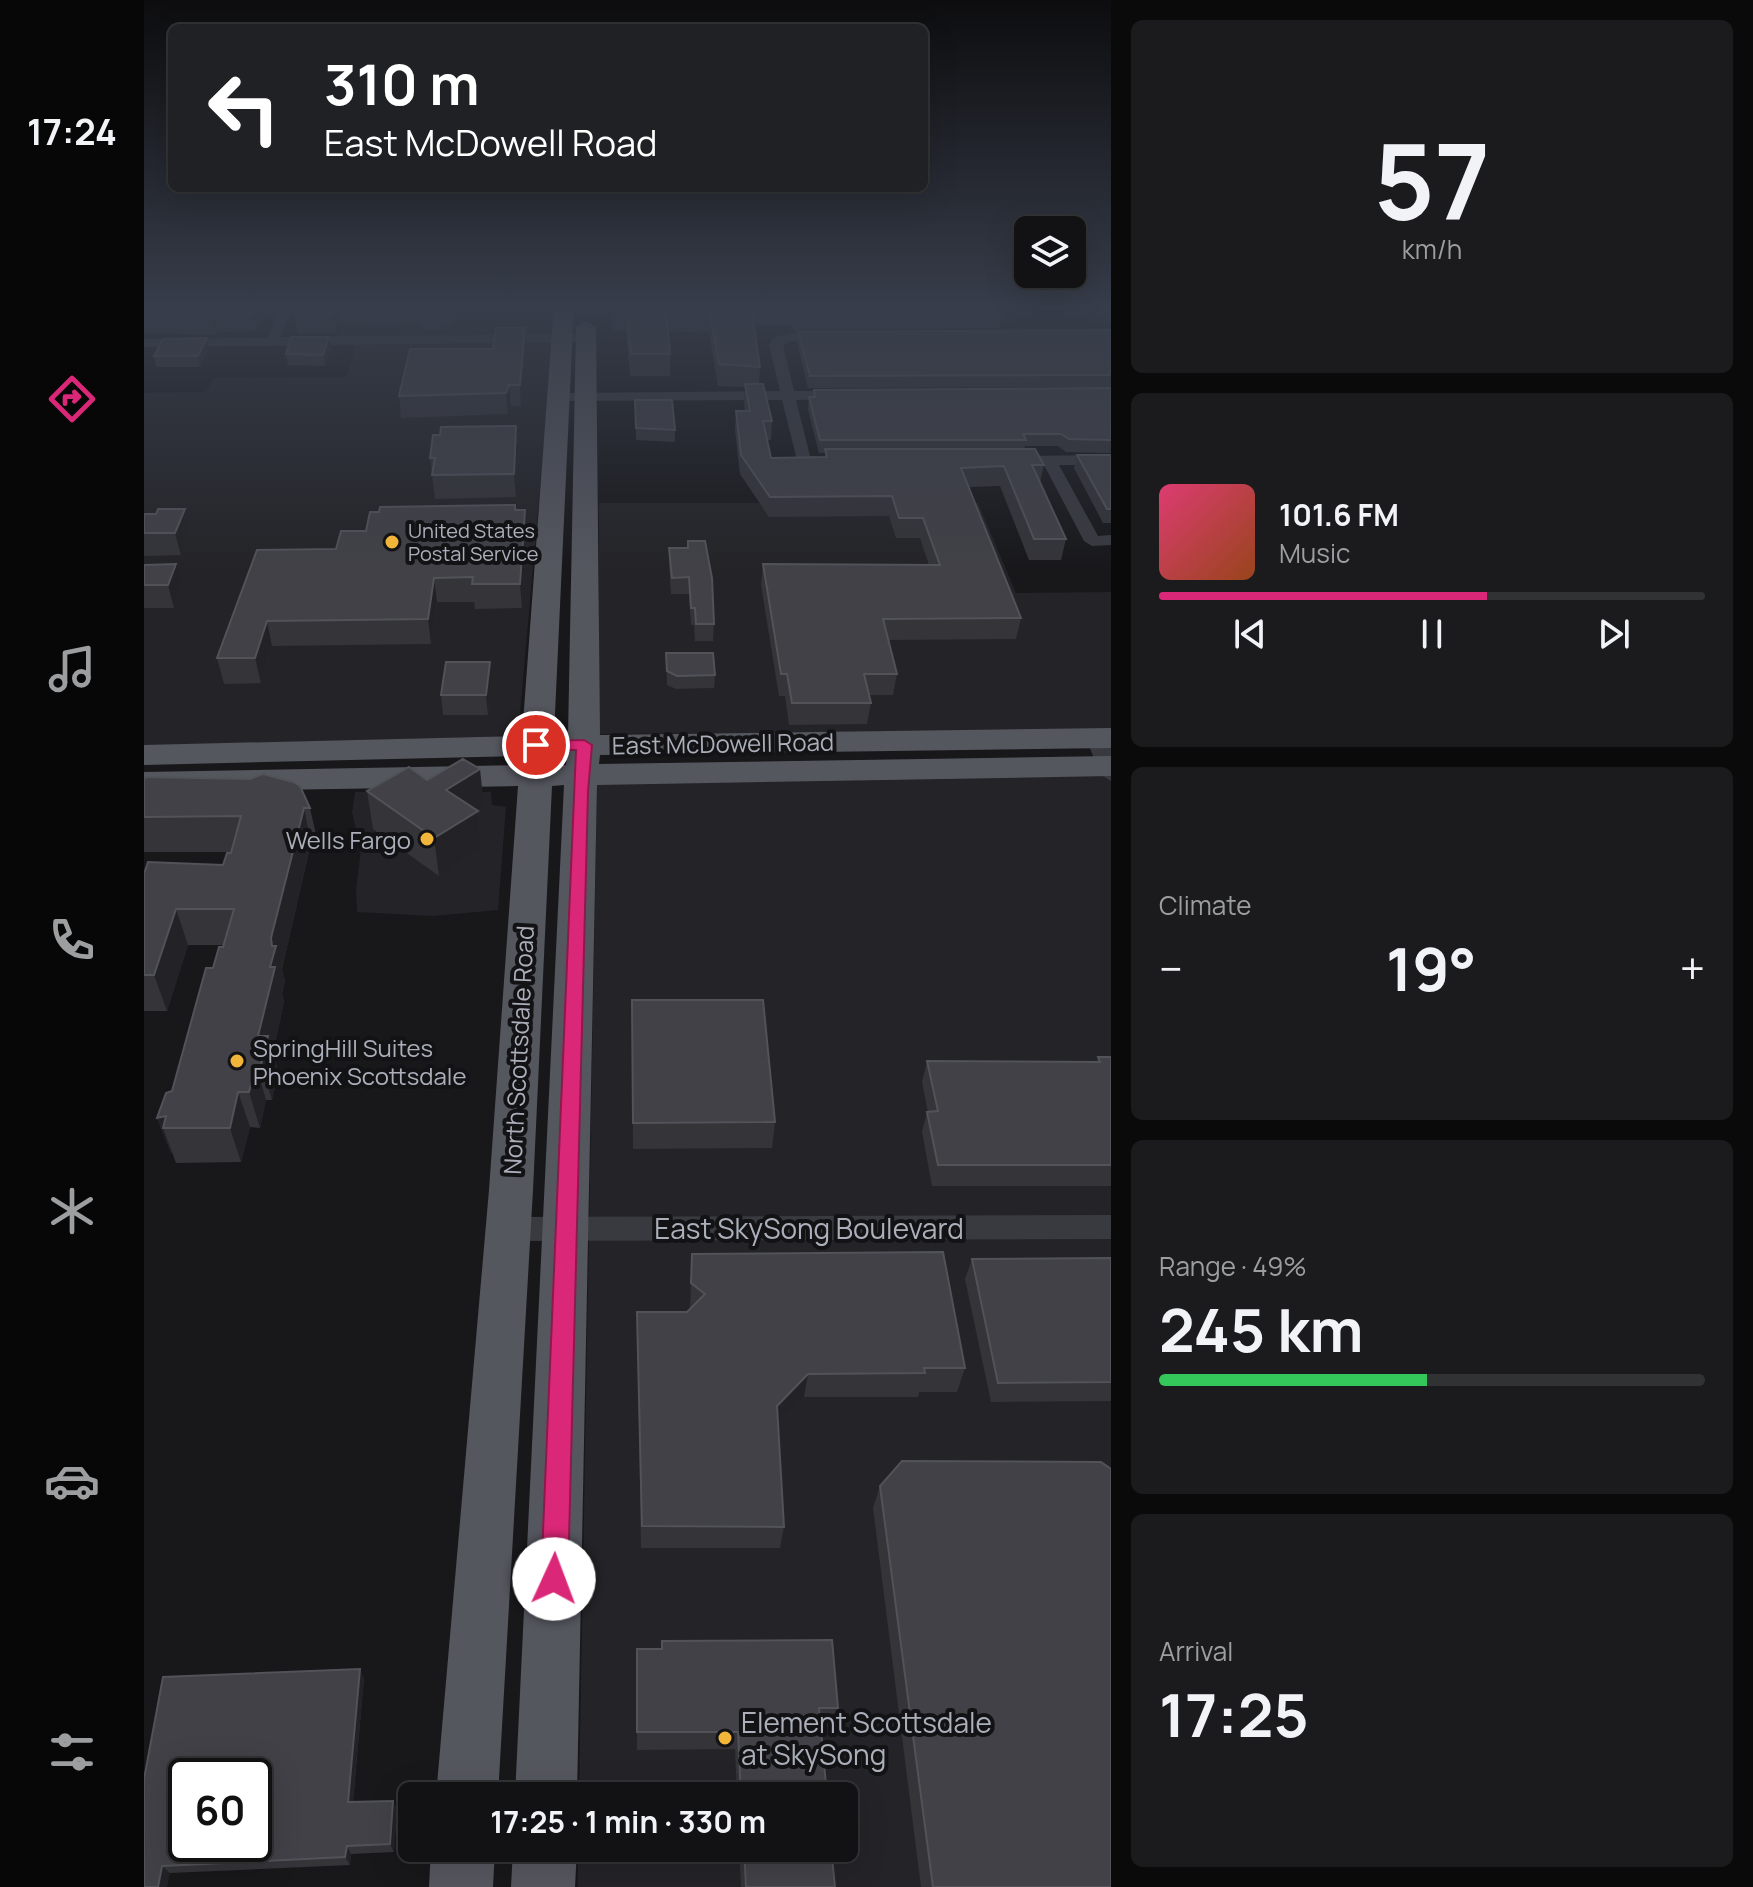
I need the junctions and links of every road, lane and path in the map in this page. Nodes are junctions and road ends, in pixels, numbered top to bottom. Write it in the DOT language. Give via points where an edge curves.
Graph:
graph roads {
  1 [pos="572,392"];
  2 [pos="786,392"];
  3 [pos="787,395"];
  4 [pos="862,395"];
  5 [pos="572,397"];
  6 [pos="1111,460"];
  7 [pos="849,461"];
  8 [pos="987,461"];
  9 [pos="1049,461"];
  10 [pos="1111,540"];
  11 [pos="144,755"];
  12 [pos="1107,756"];
  13 [pos="583,759"];
  14 [pos="535,760"];
  15 [pos="144,782"];
  16 [pos="1111,1227"];
  17 [pos="508,1229"];
  18 [pos="566,1229"];
  19 [pos="468,1782"];
  20 [pos="546,1782"];
  21 [pos="462,1862"];
  22 [pos="544,1862"];
  23 [pos="461,1887"];
  24 [pos="543,1887"];
  1 -- 5 [label="main road, North Scottsdale Road"];
  2 -- 3 [label="street"];
  3 -- 4 [label="street"];
  3 -- 5 [label="street"];
  3 -- 7 [label="street" via="803,461"];
  5 -- 13 [label="main road, North Scottsdale Road"];
  5 -- 14 [label="main road, North Scottsdale Road"];
  6 -- 9 [label="street"];
  8 -- 9 [label="street"];
  9 -- 10 [label="street" via="1092,541"];
  11 -- 14 [label="main road, East McDowell Road"];
  12 -- 13 [label="main road, East McDowell Road"];
  13 -- 14 [label="main road, East McDowell Road"];
  13 -- 18 [label="main road, North Scottsdale Road"];
  14 -- 15 [label="main road, East McDowell Road"];
  14 -- 17 [label="main road, North Scottsdale Road"];
  16 -- 18 [label="street, East SkySong Boulevard"];
  17 -- 18 [label="street, East SkySong Boulevard"];
  17 -- 19 [label="main road, North Scottsdale Road"];
  18 -- 20 [label="main road, North Scottsdale Road"];
  21 -- 23 [label="main road"];
  22 -- 24 [label="main road"];
}
